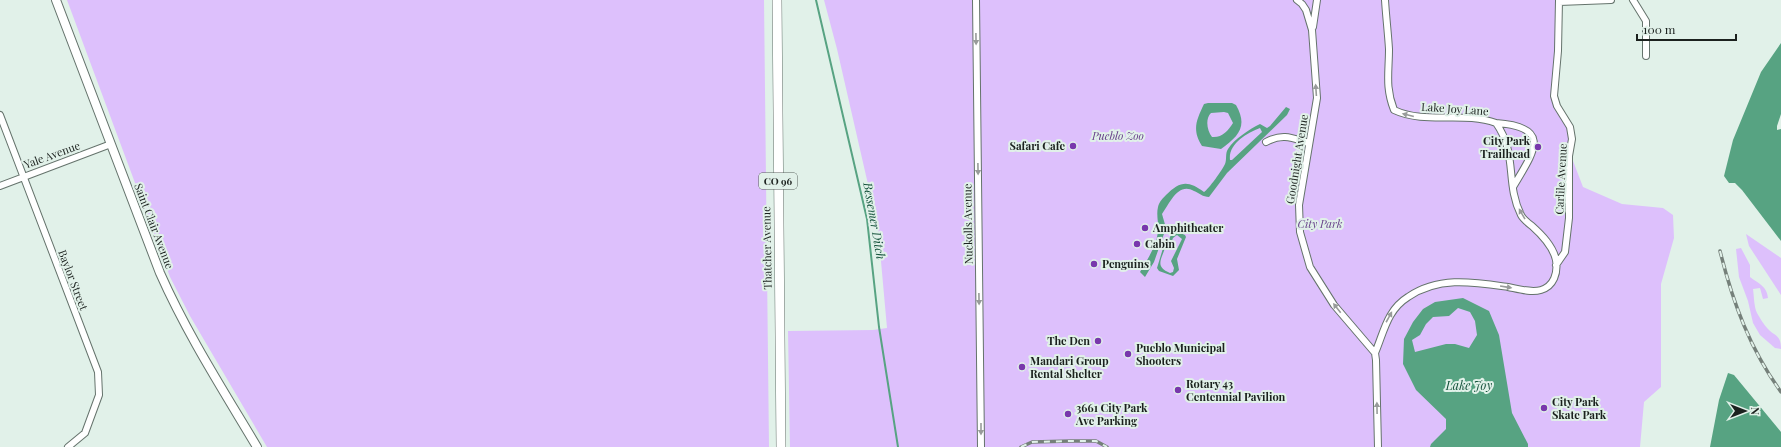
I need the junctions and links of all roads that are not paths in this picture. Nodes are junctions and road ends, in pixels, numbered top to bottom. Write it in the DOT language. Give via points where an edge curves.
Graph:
graph roads {
  1 [pos="56,0"];
  2 [pos="777,0"];
  3 [pos="976,0"];
  4 [pos="1297,0"];
  5 [pos="1317,0"];
  6 [pos="1385,0"];
  7 [pos="1611,0"];
  8 [pos="1633,0"];
  9 [pos="1559,1"];
  10 [pos="1312,30"];
  11 [pos="1646,56"];
  12 [pos="0,115"];
  13 [pos="1496,123"];
  14 [pos="1266,142"];
  15 [pos="1310,143"];
  16 [pos="111,144"];
  17 [pos="23,176"];
  18 [pos="0,186"];
  19 [pos="1512,187"];
  20 [pos="1556,265"];
  21 [pos="1375,353"];
  22 [pos="68,447"];
  23 [pos="256,447"];
  24 [pos="781,447"];
  25 [pos="981,447"];
  26 [pos="1378,447"];
  1 -- 16 [label="street, Saint Clair Avenue"];
  2 -- 24 [label="main road, Thatcher Avenue / CO 96"];
  3 -- 25 [label="street, Nuckolls Avenue, one-way"];
  4 -- 10 [label="street, Goodnight Avenue" via="1306,10"];
  5 -- 10 [label="street"];
  13 -- 6 [label="street, Lake Joy Lane, one-way" via="1483,119 1413,116 1394,110 1389,98 1387,81 1389,50"];
  7 -- 9 [label="street"];
  8 -- 11 [label="street" via="1646,21"];
  9 -- 20 [label="street, Carlile Avenue" via="1554,96 1570,127 1572,140 1565,252"];
  15 -- 10 [label="street, Goodnight Avenue, one-way" via="1317,98"];
  12 -- 17 [label="street, Baylor Street"];
  13 -- 19 [label="street, Lake Joy Lane" via="1504,134 1508,146"];
  13 -- 19 [label="street" via="1524,128 1534,139 1533,152"];
  14 -- 15 [label="street" via="1276,136 1288,136"];
  21 -- 15 [label="street, Goodnight Avenue, one-way" via="1334,305 1310,267 1300,232 1299,205"];
  16 -- 17 [label="street, Yale Avenue"];
  16 -- 23 [label="street, Saint Clair Avenue" via="171,300"];
  17 -- 18 [label="street, Yale Avenue"];
  17 -- 22 [label="street, Baylor Street" via="98,372 99,395 90,421 85,433"];
  20 -- 19 [label="street, Lake Joy Lane, one-way" via="1549,244 1522,217"];
  21 -- 20 [label="street, one-way" via="1383,328 1393,310 1406,297 1423,288 1438,283 1454,282 1541,290 1551,284"];
  26 -- 21 [label="street, one-way"];
}
